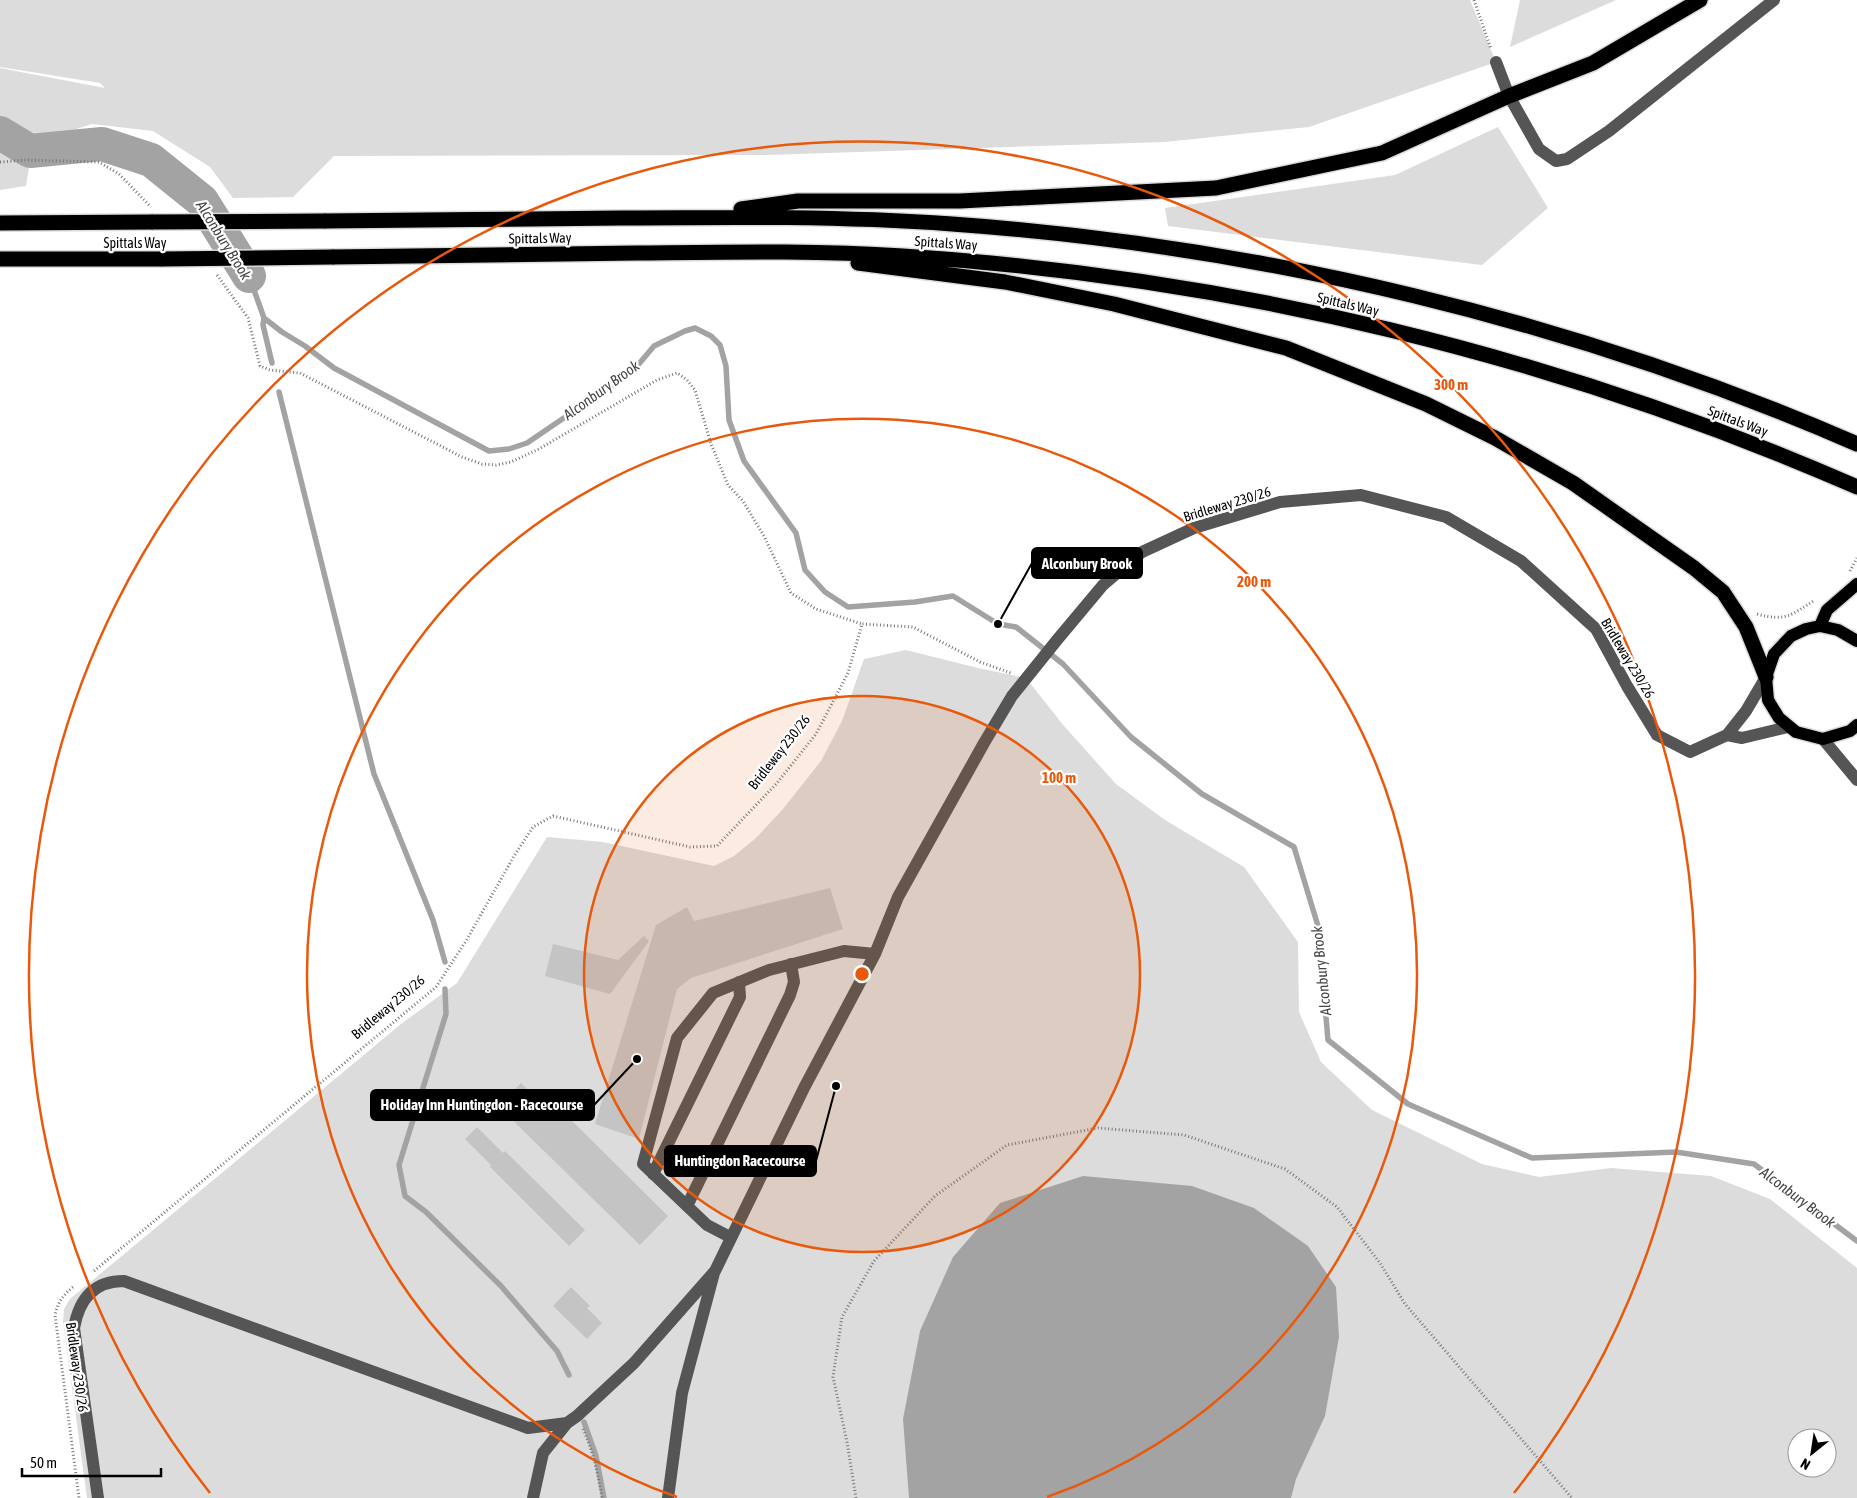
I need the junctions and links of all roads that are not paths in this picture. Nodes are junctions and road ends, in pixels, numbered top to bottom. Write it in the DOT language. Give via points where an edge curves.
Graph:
graph roads {
  1 [pos="1700,0"];
  2 [pos="1774,0"];
  3 [pos="1496,62"];
  4 [pos="1509,96"];
  5 [pos="678,217"];
  6 [pos="0,223"];
  7 [pos="769,251"];
  8 [pos="0,259"];
  9 [pos="1857,444"];
  10 [pos="1857,487"];
  11 [pos="1852,580"];
  12 [pos="1820,626"];
  13 [pos="1857,641"];
  14 [pos="1766,677"];
  15 [pos="1857,724"];
  16 [pos="1788,727"];
  17 [pos="1727,735"];
  18 [pos="1823,739"];
  19 [pos="1857,780"];
  20 [pos="875,954"];
  21 [pos="791,964"];
  22 [pos="739,982"];
  23 [pos="654,1174"];
  24 [pos="687,1206"];
  25 [pos="730,1238"];
  26 [pos="715,1271"];
  27 [pos="572,1420"];
  28 [pos="98,1498"];
  29 [pos="533,1498"];
  30 [pos="668,1498"];
  1 -- 4 [label="highway" via="1593,63"];
  2 -- 4 [label="lane" via="1609,131 1567,159 1556,161 1539,150"];
  3 -- 4 [label="lane"];
  4 -- 5 [label="highway" via="1382,153 1216,188 960,201 798,201"];
  5 -- 6 [label="highway, Spittals Way, bridge"];
  5 -- 9 [label="highway, Spittals Way" via="862,218 989,227 1135,243 1316,274 1495,317 1583,343 1756,403"];
  7 -- 8 [label="highway, Spittals Way, bridge"];
  7 -- 10 [label="highway, Spittals Way" via="1016,265 1174,286 1340,318 1431,340 1584,384 1743,440"];
  7 -- 14 [label="highway" via="1005,282 1114,304 1286,348 1426,404 1495,438 1573,483 1723,592 1746,627"];
  11 -- 12 [label="main road" via="1827,610"];
  12 -- 13 [label="main road" via="1838,630"];
  12 -- 14 [label="main road" via="1790,636 1774,654"];
  14 -- 16 [label="main road" via="1768,700"];
  14 -- 17 [label="lane" via="1746,712"];
  15 -- 18 [label="main road" via="1850,731"];
  16 -- 17 [label="lane, Bridleway 230/26" via="1742,738"];
  16 -- 18 [label="main road"];
  17 -- 20 [label="lane, Bridleway 230/26" via="1690,752 1658,735 1596,629 1521,561 1446,518 1361,495 1280,502 1194,528 1142,552 1103,585 1012,696 898,897"];
  18 -- 19 [label="lane"];
  20 -- 21 [label="lane" via="844,951"];
  20 -- 25 [label="lane, Bridleway 230/26"];
  21 -- 22 [label="lane"];
  21 -- 24 [label="lane" via="794,982 790,995"];
  22 -- 23 [label="lane" via="740,997"];
  22 -- 23 [label="lane" via="713,993 677,1038 643,1164"];
  23 -- 24 [label="lane"];
  24 -- 25 [label="lane" via="707,1225"];
  25 -- 26 [label="lane, Bridleway 230/26"];
  26 -- 27 [label="lane" via="634,1363"];
  26 -- 30 [label="lane" via="682,1393"];
  27 -- 28 [label="lane" via="528,1428 124,1281 113,1281 102,1284 88,1296 78,1310 74,1328"];
  27 -- 29 [label="lane" via="543,1453"];
}
